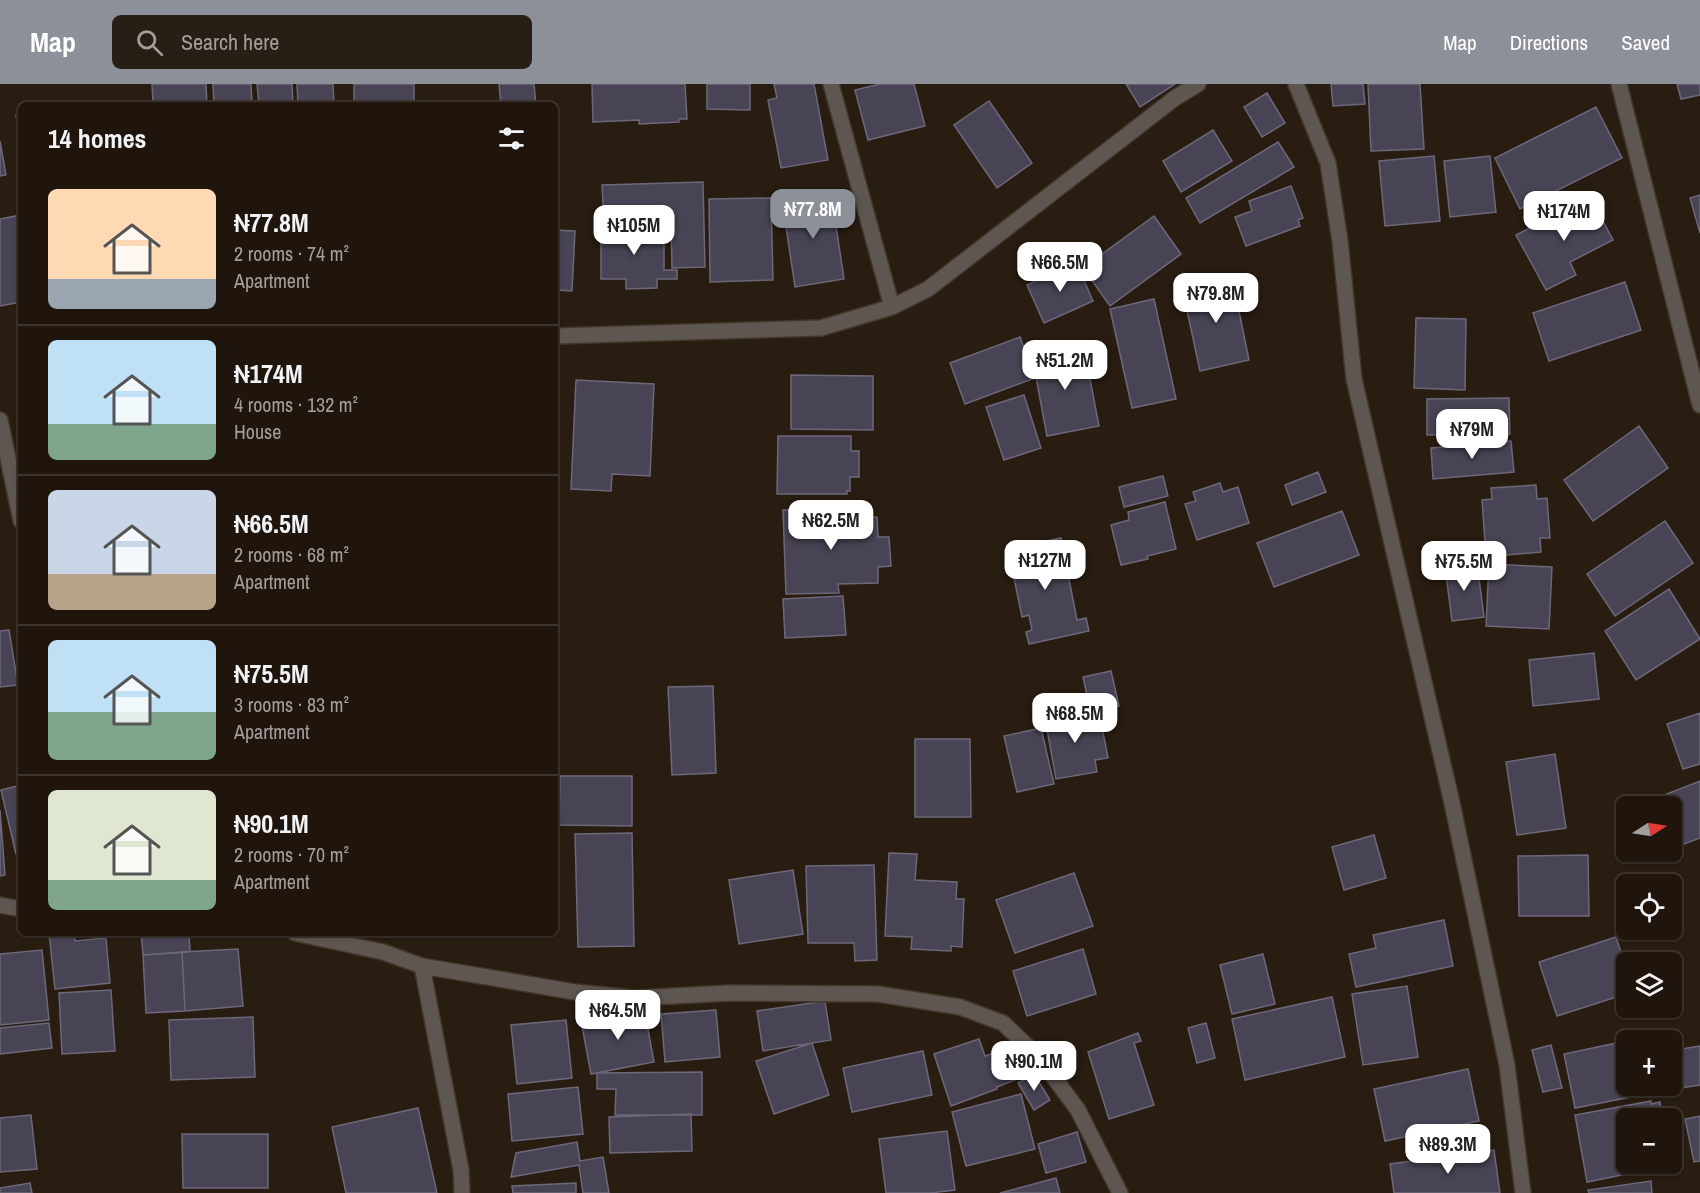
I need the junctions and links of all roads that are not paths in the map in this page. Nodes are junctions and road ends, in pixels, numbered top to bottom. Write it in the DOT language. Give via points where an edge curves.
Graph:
graph roads {
  1 [pos="831,84"];
  2 [pos="1198,84"];
  3 [pos="1296,84"];
  4 [pos="1619,84"];
  5 [pos="892,307"];
  6 [pos="558,336"];
  7 [pos="1700,405"];
  8 [pos="0,420"];
  9 [pos="18,507"];
  10 [pos="0,906"];
  11 [pos="18,909"];
  12 [pos="310,936"];
  13 [pos="422,966"];
  14 [pos="462,1193"];
  15 [pos="1120,1193"];
  16 [pos="1523,1193"];
  1 -- 5 [label="street"];
  2 -- 5 [label="street" via="928,289"];
  3 -- 16 [label="street" via="1328,163 1354,379 1500,1031"];
  4 -- 7 [label="street"];
  5 -- 6 [label="street" via="821,328"];
  8 -- 9 [label="street"];
  10 -- 11 [label="street"];
  12 -- 13 [label="street" via="384,951"];
  13 -- 14 [label="street" via="461,1170"];
  13 -- 15 [label="street" via="635,998 730,993 878,994 960,1006 1003,1023 1038,1056 1078,1110"];
}
